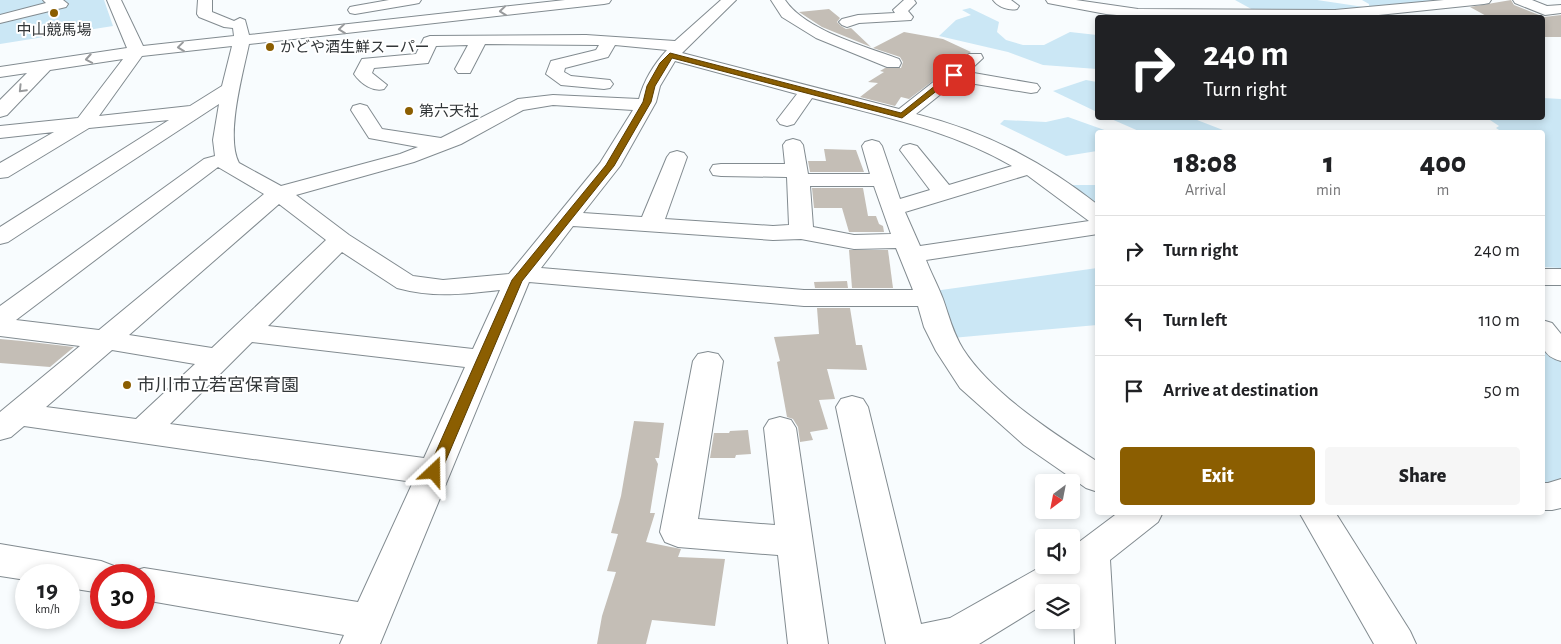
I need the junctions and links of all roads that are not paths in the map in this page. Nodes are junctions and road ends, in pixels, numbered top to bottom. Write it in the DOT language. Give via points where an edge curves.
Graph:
graph roads {
  1 [pos="50,0"];
  2 [pos="114,0"];
  3 [pos="205,0"];
  4 [pos="414,0"];
  5 [pos="604,0"];
  6 [pos="729,0"];
  7 [pos="778,0"];
  8 [pos="1053,0"];
  9 [pos="1484,0"];
  10 [pos="1520,0"];
  11 [pos="924,1"];
  12 [pos="1080,2"];
  13 [pos="370,4"];
  14 [pos="903,7"];
  15 [pos="1561,9"];
  16 [pos="338,13"];
  17 [pos="1271,15"];
  18 [pos="1346,15"];
  19 [pos="0,19"];
  20 [pos="256,22"];
  21 [pos="847,22"];
  22 [pos="197,27"];
  23 [pos="237,29"];
  24 [pos="895,31"];
  25 [pos="172,32"];
  26 [pos="479,40"];
  27 [pos="610,40"];
  28 [pos="136,48"];
  29 [pos="675,51"];
  30 [pos="975,58"];
  31 [pos="892,63"];
  32 [pos="43,67"];
  33 [pos="464,69"];
  34 [pos="0,72"];
  35 [pos="954,75"];
  36 [pos="378,85"];
  37 [pos="936,88"];
  38 [pos="1031,88"];
  39 [pos="230,89"];
  40 [pos="638,91"];
  41 [pos="807,92"];
  42 [pos="983,98"];
  43 [pos="360,110"];
  44 [pos="0,111"];
  45 [pos="196,111"];
  46 [pos="902,116"];
  47 [pos="788,120"];
  48 [pos="84,123"];
  49 [pos="0,132"];
  50 [pos="442,144"];
  51 [pos="793,145"];
  52 [pos="872,146"];
  53 [pos="910,150"];
  54 [pos="677,157"];
  55 [pos="226,159"];
  56 [pos="1031,167"];
  57 [pos="721,170"];
  58 [pos="0,172"];
  59 [pos="798,176"];
  60 [pos="882,180"];
  61 [pos="943,192"];
  62 [pos="279,193"];
  63 [pos="892,208"];
  64 [pos="1095,214"];
  65 [pos="567,219"];
  66 [pos="651,224"];
  67 [pos="1095,227"];
  68 [pos="801,232"];
  69 [pos="0,237"];
  70 [pos="340,240"];
  71 [pos="908,248"];
  72 [pos="520,277"];
  73 [pos="1545,277"];
  74 [pos="1561,277"];
  75 [pos="929,298"];
  76 [pos="0,319"];
  77 [pos="0,327"];
  78 [pos="245,332"];
  79 [pos="1545,333"];
  80 [pos="105,340"];
  81 [pos="1561,352"];
  82 [pos="218,358"];
  83 [pos="483,360"];
  84 [pos="708,361"];
  85 [pos="852,407"];
  86 [pos="9,421"];
  87 [pos="780,428"];
  88 [pos="143,431"];
  89 [pos="434,472"];
  90 [pos="1095,477"];
  91 [pos="1561,492"];
  92 [pos="1545,496"];
  93 [pos="1142,515"];
  94 [pos="1318,515"];
  95 [pos="794,542"];
  96 [pos="1090,555"];
  97 [pos="0,560"];
  98 [pos="90,575"];
  99 [pos="155,586"];
  100 [pos="365,633"];
  101 [pos="808,644"];
  102 [pos="906,644"];
  103 [pos="915,644"];
  104 [pos="1095,644"];
  105 [pos="1396,644"];
  1 -- 19 [label="street" via="61,4"];
  2 -- 28 [label="street"];
  3 -- 23 [label="street" via="204,14"];
  4 -- 13 [label="street"];
  5 -- 23 [label="street, one-way"];
  6 -- 29 [label="street"];
  7 -- 31 [label="street" via="787,14 822,35"];
  8 -- 12 [label="street"];
  9 -- 18 [label="street"];
  10 -- 15 [label="street" via="1545,10"];
  11 -- 14 [label="street"];
  12 -- 17 [label="street" via="1138,13"];
  13 -- 16 [label="street"];
  14 -- 21 [label="street"];
  14 -- 24 [label="street" via="910,22"];
  20 -- 23 [label="street"];
  22 -- 23 [label="street"];
  23 -- 28 [label="street, one-way"];
  23 -- 39 [label="street"];
  25 -- 28 [label="street"];
  26 -- 27 [label="street"];
  26 -- 33 [label="street"];
  26 -- 36 [label="street" via="430,41 422,59 368,63 363,74"];
  27 -- 29 [label="street"];
  27 -- 40 [label="street" via="602,54 563,62 557,65 555,74 567,81"];
  28 -- 32 [label="street, one-way"];
  28 -- 48 [label="street"];
  29 -- 40 [label="street"];
  29 -- 41 [label="street"];
  30 -- 35 [label="street"];
  32 -- 34 [label="street"];
  32 -- 44 [label="street, one-way"];
  35 -- 37 [label="street"];
  35 -- 38 [label="street"];
  37 -- 42 [label="street"];
  37 -- 46 [label="street"];
  39 -- 45 [label="street"];
  39 -- 55 [label="street" via="223,140"];
  40 -- 50 [label="street" via="518,105"];
  40 -- 65 [label="street" via="610,166"];
  41 -- 46 [label="street"];
  41 -- 47 [label="street"];
  43 -- 50 [label="street" via="376,134"];
  45 -- 48 [label="street"];
  45 -- 69 [label="street"];
  46 -- 56 [label="street" via="969,136"];
  48 -- 49 [label="street"];
  48 -- 58 [label="street"];
  50 -- 62 [label="street" via="407,158"];
  51 -- 59 [label="street"];
  52 -- 60 [label="street"];
  53 -- 61 [label="street"];
  54 -- 66 [label="street"];
  55 -- 62 [label="street" via="230,167"];
  55 -- 76 [label="street" via="211,163"];
  56 -- 61 [label="street"];
  56 -- 64 [label="street" via="1064,188"];
  57 -- 59 [label="street"];
  59 -- 60 [label="street"];
  59 -- 68 [label="street"];
  60 -- 63 [label="street"];
  61 -- 63 [label="street"];
  62 -- 70 [label="street"];
  62 -- 80 [label="street"];
  63 -- 71 [label="street"];
  65 -- 66 [label="street"];
  65 -- 72 [label="street"];
  66 -- 68 [label="street"];
  67 -- 71 [label="street"];
  68 -- 71 [label="street"];
  70 -- 72 [label="street" via="406,284 443,288"];
  70 -- 78 [label="street"];
  71 -- 75 [label="street"];
  72 -- 75 [label="street" via="804,298"];
  72 -- 83 [label="street"];
  73 -- 74 [label="street"];
  75 -- 90 [label="street" via="950,351 971,381 1035,437"];
  77 -- 80 [label="street"];
  78 -- 82 [label="street"];
  78 -- 83 [label="street"];
  79 -- 81 [label="street"];
  80 -- 82 [label="street"];
  80 -- 86 [label="street"];
  82 -- 88 [label="street"];
  83 -- 89 [label="street"];
  84 -- 95 [label="street" via="678,532"];
  85 -- 102 [label="street"];
  86 -- 88 [label="street"];
  87 -- 95 [label="street"];
  88 -- 89 [label="street"];
  89 -- 100 [label="street"];
  91 -- 92 [label="street"];
  93 -- 96 [label="street"];
  94 -- 105 [label="street"];
  95 -- 101 [label="street"];
  96 -- 103 [label="street" via="958,635"];
  96 -- 104 [label="street"];
  97 -- 98 [label="street"];
  99 -- 100 [label="street"];
}
